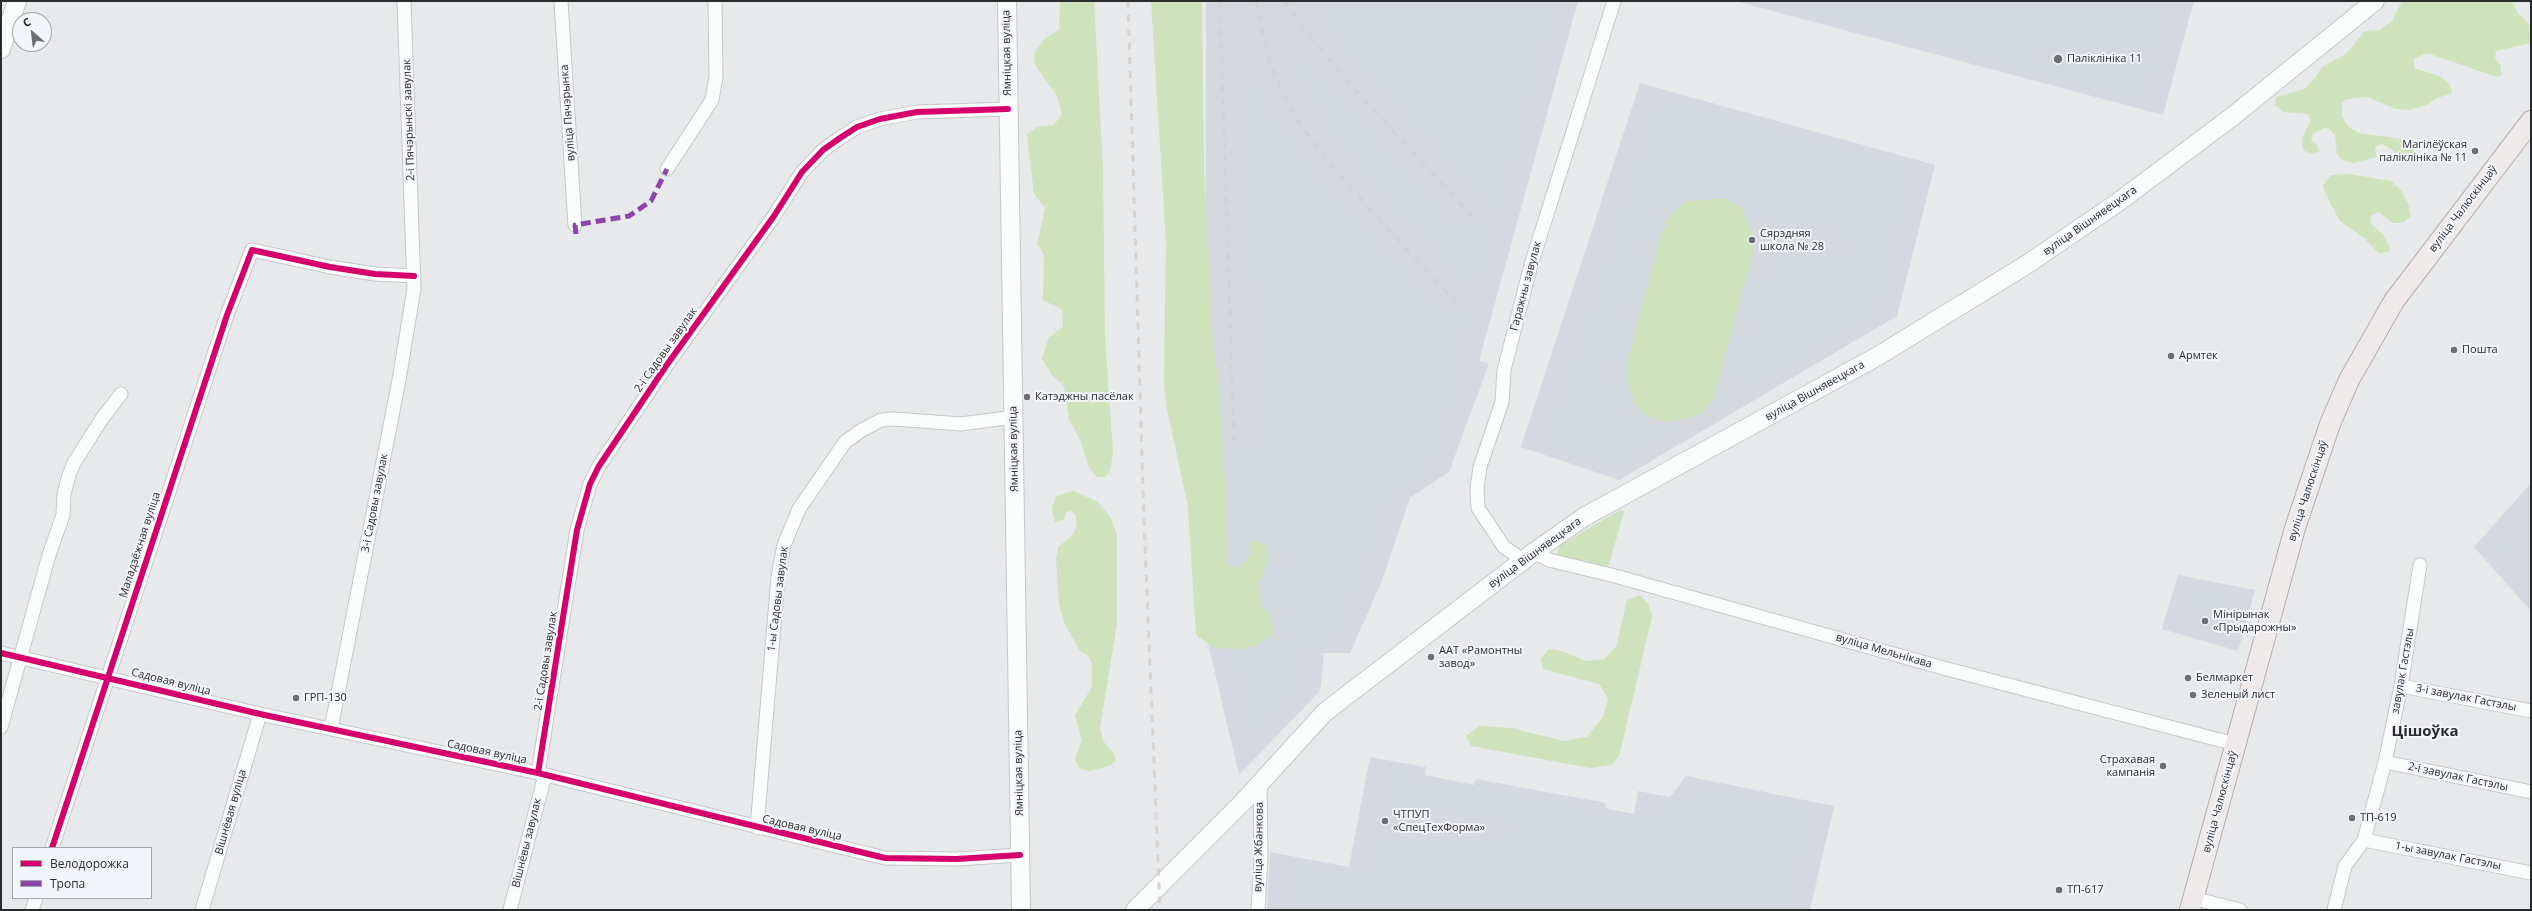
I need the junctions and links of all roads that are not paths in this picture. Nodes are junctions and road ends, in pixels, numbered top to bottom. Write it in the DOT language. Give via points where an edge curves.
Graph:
graph roads {
  1 [pos="17,1"];
  2 [pos="404,1"];
  3 [pos="561,1"];
  4 [pos="715,1"];
  5 [pos="1006,1"];
  6 [pos="1614,1"];
  7 [pos="2376,1"];
  8 [pos="1,49"];
  9 [pos="1008,109"];
  10 [pos="2531,121"];
  11 [pos="667,169"];
  12 [pos="575,225"];
  13 [pos="414,276"];
  14 [pos="121,394"];
  15 [pos="1014,417"];
  16 [pos="1529,556"];
  17 [pos="2420,565"];
  18 [pos="1,653"];
  19 [pos="21,658"];
  20 [pos="107,676"];
  21 [pos="2401,686"];
  22 [pos="2531,711"];
  23 [pos="260,714"];
  24 [pos="1,727"];
  25 [pos="331,729"];
  26 [pos="2235,744"];
  27 [pos="2385,762"];
  28 [pos="541,774"];
  29 [pos="1260,783"];
  30 [pos="2531,792"];
  31 [pos="756,828"];
  32 [pos="2364,840"];
  33 [pos="52,847"];
  34 [pos="1020,855"];
  35 [pos="2531,873"];
  36 [pos="36,899"];
  37 [pos="2191,904"];
  38 [pos="1022,906"];
  39 [pos="32,910"];
  40 [pos="202,910"];
  41 [pos="510,910"];
  42 [pos="1135,910"];
  43 [pos="1258,910"];
  44 [pos="2240,910"];
  45 [pos="2334,910"];
  1 -- 8 [label="main road"];
  2 -- 13 [label="street, 2-і Пячэрынскі завулак"];
  3 -- 12 [label="street, вуліца Пячэрынка"];
  4 -- 11 [label="street" via="716,77 712,100"];
  5 -- 9 [label="main road, Ямніцкая вуліца"];
  6 -- 16 [label="street, Гаражны завулак" via="1531,265 1504,370 1502,402 1480,467 1478,508 1504,547"];
  7 -- 16 [label="main road, вуліца Вішнявецкага" via="2233,116 2123,199 2026,266 1840,378 1584,517"];
  9 -- 15 [label="main road, Ямніцкая вуліца"];
  9 -- 28 [label="street, 2-і Садовы завулак" via="917,112 880,119 857,127 840,138 823,150 802,172 774,216 666,366 599,466 590,484 577,530"];
  10 -- 26 [label="main road, вуліца Чалюскінцаў" via="2394,300 2349,380 2322,446 2295,528"];
  13 -- 20 [label="street, Маладзёжная вуліца" via="375,274 330,267 252,250 225,322"];
  13 -- 25 [label="street, 3-і Садовы завулак" via="400,380"];
  14 -- 19 [label="street" via="74,463 69,475 64,494 63,515"];
  15 -- 31 [label="street, 1-ы Садовы завулак" via="961,424 881,420 846,442 799,509 784,545 778,577"];
  15 -- 34 [label="main road, Ямніцкая вуліца"];
  16 -- 26 [label="street, вуліца Мельнікава" via="1615,576 1948,669"];
  16 -- 29 [label="main road, вуліца Вішнявецкага" via="1325,712"];
  17 -- 21 [label="street, завулак Гастэлы"];
  18 -- 19 [label="street, Садовая вуліца"];
  19 -- 20 [label="street, Садовая вуліца" via="96,676"];
  19 -- 24 [label="street"];
  20 -- 23 [label="street, Садовая вуліца"];
  20 -- 33 [label="street, Маладзёжная вуліца"];
  21 -- 22 [label="street, 3-і завулак Гастэлы"];
  21 -- 27 [label="street, завулак Гастэлы"];
  23 -- 25 [label="street, Садовая вуліца"];
  23 -- 40 [label="street, Вішнёвая вуліца"];
  25 -- 28 [label="street, Садовая вуліца"];
  26 -- 37 [label="main road, вуліца Чалюскінцаў"];
  27 -- 30 [label="street, 2-і завулак Гастэлы"];
  27 -- 32 [label="street, завулак Гастэлы"];
  28 -- 31 [label="street, Садовая вуліца"];
  28 -- 41 [label="street, Вішнёвы завулак"];
  29 -- 42 [label="main road, вуліца Вішнявецкага"];
  29 -- 43 [label="street, вуліца Жбанкова" via="1261,857"];
  31 -- 34 [label="street, Садовая вуліца" via="885,858 957,859"];
  32 -- 35 [label="street, 1-ы завулак Гастэлы"];
  32 -- 45 [label="street, завулак Гастэлы" via="2344,866"];
  34 -- 38 [label="main road, Ямніцкая вуліца"];
  36 -- 39 [label="street"];
  37 -- 44 [label="street"];
}
